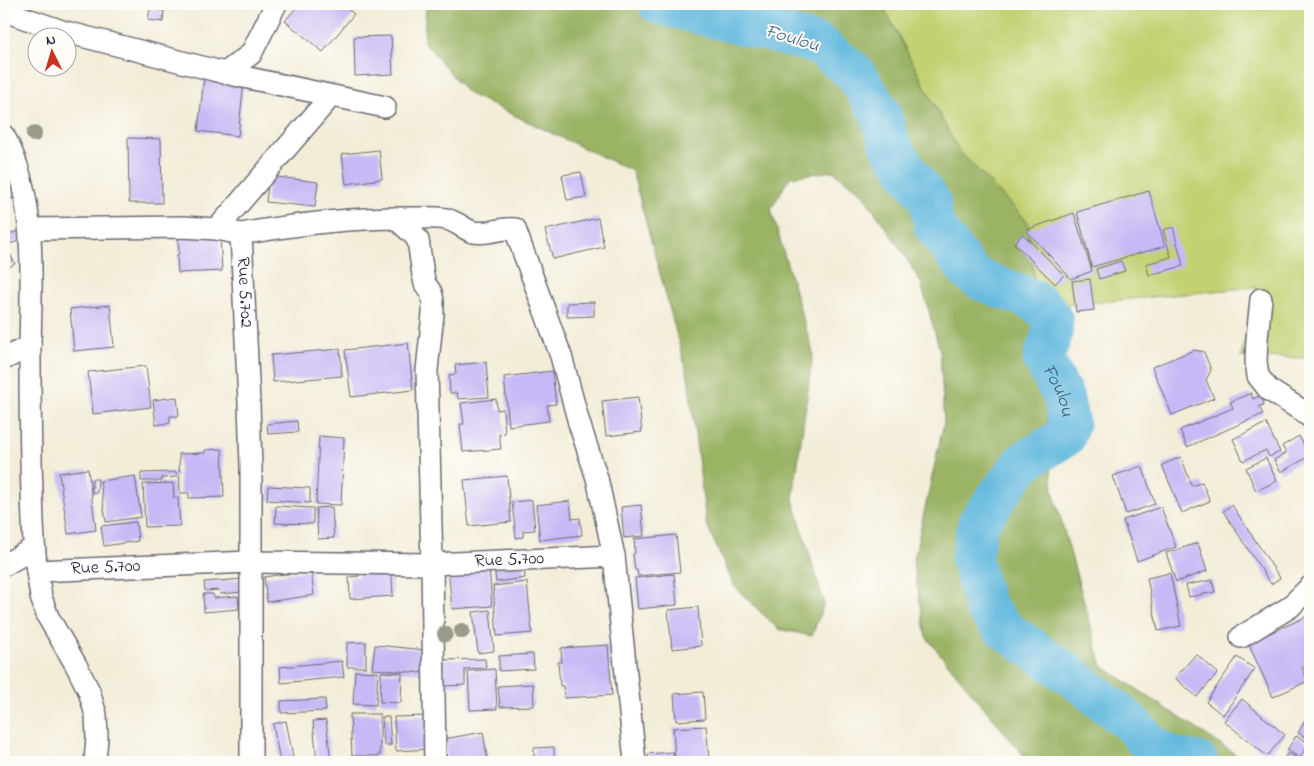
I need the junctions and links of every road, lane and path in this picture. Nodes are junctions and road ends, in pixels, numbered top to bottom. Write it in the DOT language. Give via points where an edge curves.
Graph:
graph roads {
  1 [pos="276,4"];
  2 [pos="7,13"];
  3 [pos="225,73"];
  4 [pos="331,96"];
  5 [pos="385,107"];
  6 [pos="4,136"];
  7 [pos="395,218"];
  8 [pos="30,229"];
  9 [pos="217,229"];
  10 [pos="241,234"];
  11 [pos="1261,299"];
  12 [pos="30,346"];
  13 [pos="4,359"];
  14 [pos="1310,417"];
  15 [pos="34,548"];
  16 [pos="614,556"];
  17 [pos="250,562"];
  18 [pos="432,564"];
  19 [pos="4,565"];
  20 [pos="36,571"];
  21 [pos="1310,587"];
  22 [pos="1241,637"];
  23 [pos="95,762"];
  24 [pos="251,762"];
  25 [pos="436,762"];
  26 [pos="635,762"];
  1 -- 3 [label="street" via="251,54"];
  2 -- 3 [label="street" via="62,31"];
  3 -- 4 [label="street"];
  4 -- 5 [label="street"];
  4 -- 9 [label="street"];
  6 -- 8 [label="street" via="17,162"];
  7 -- 10 [label="street" via="284,226"];
  7 -- 16 [label="street" via="446,219 473,232 515,229 561,356 597,478"];
  7 -- 18 [label="street" via="418,240 425,284 433,301 426,370"];
  8 -- 9 [label="street, Rue 5.702"];
  8 -- 12 [label="street"];
  9 -- 10 [label="street, Rue 5.702"];
  10 -- 17 [label="street, Rue 5.702" via="250,403"];
  11 -- 14 [label="street" via="1256,361 1258,376 1269,390"];
  12 -- 13 [label="street"];
  12 -- 15 [label="street"];
  15 -- 19 [label="street"];
  15 -- 20 [label="street"];
  16 -- 18 [label="street, Rue 5.700"];
  16 -- 26 [label="street"];
  17 -- 18 [label="street, Rue 5.700"];
  17 -- 20 [label="street, Rue 5.700"];
  17 -- 24 [label="street, Rue 5.702"];
  18 -- 25 [label="street"];
  20 -- 23 [label="street" via="48,617 76,665 96,714"];
  21 -- 22 [label="street" via="1290,607"];
}
